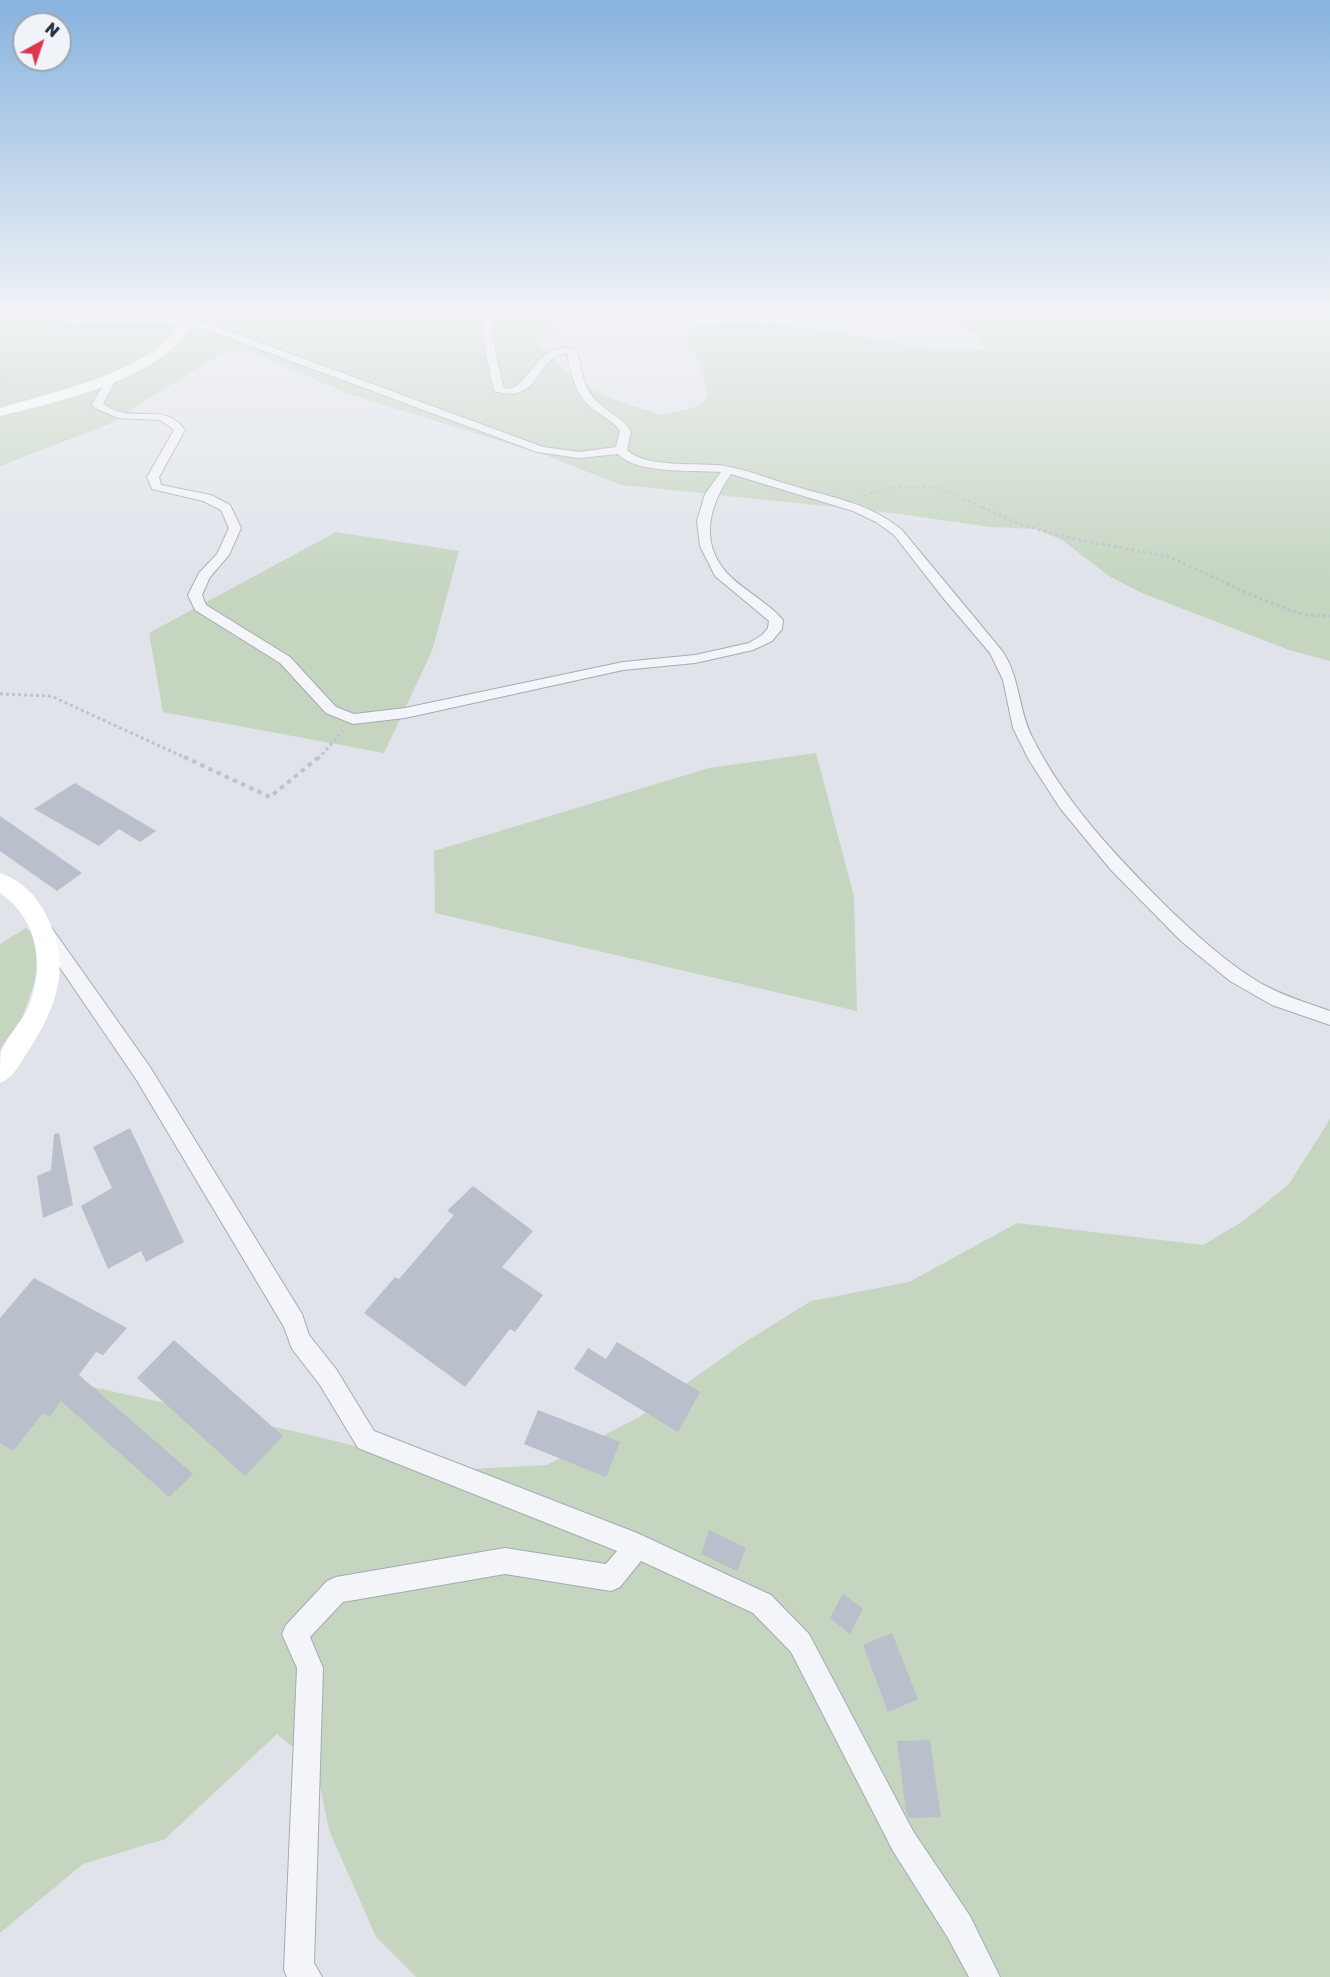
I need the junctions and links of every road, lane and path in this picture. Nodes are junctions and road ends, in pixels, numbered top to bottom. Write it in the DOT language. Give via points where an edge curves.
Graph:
graph roads {
  1 [pos="35,402"];
  2 [pos="99,402"];
  3 [pos="412,402"];
  4 [pos="591,402"];
  5 [pos="0,412"];
  6 [pos="621,450"];
  7 [pos="728,470"];
  8 [pos="839,503"];
  9 [pos="1330,616"];
  10 [pos="0,694"];
  11 [pos="353,719"];
  12 [pos="0,881"];
  13 [pos="42,928"];
  14 [pos="1330,1018"];
  15 [pos="0,1072"];
  16 [pos="637,1546"];
  17 [pos="307,1977"];
  18 [pos="985,1977"];
  1 -- 5 [label="street"];
  2 -- 11 [label="street" via="97,405 117,415 168,418 176,423 180,430 153,477 156,487 207,498 226,508 235,528 223,555 204,576 195,595 200,607 285,660 331,711"];
  3 -- 6 [label="street" via="541,450 579,455"];
  4 -- 6 [label="street" via="617,418 626,431"];
  6 -- 7 [label="street" via="645,462"];
  7 -- 8 [label="street"];
  7 -- 11 [label="street" via="711,494 703,521 706,546 720,573 776,620 775,629 767,638 753,646 695,659 623,666 405,713"];
  8 -- 9 [label="path" via="891,487 937,487 1019,524 1169,557 1263,600 1305,615"];
  8 -- 14 [label="street" via="880,519 901,537 985,636 1004,663 1022,734 1081,826 1118,869 1178,928 1251,987"];
  10 -- 11 [label="path" via="51,696 270,797 316,761"];
  12 -- 13 [label="street" via="26,901"];
  13 -- 15 [label="street" via="48,950 49,983 33,1022"];
  13 -- 16 [label="street" via="143,1073 294,1322 300,1341 328,1377 366,1440"];
  16 -- 17 [label="street" via="611,1578 505,1561 336,1590 295,1634 310,1668 299,1970"];
  16 -- 18 [label="street" via="762,1604 800,1643 903,1841 959,1927"];
}
